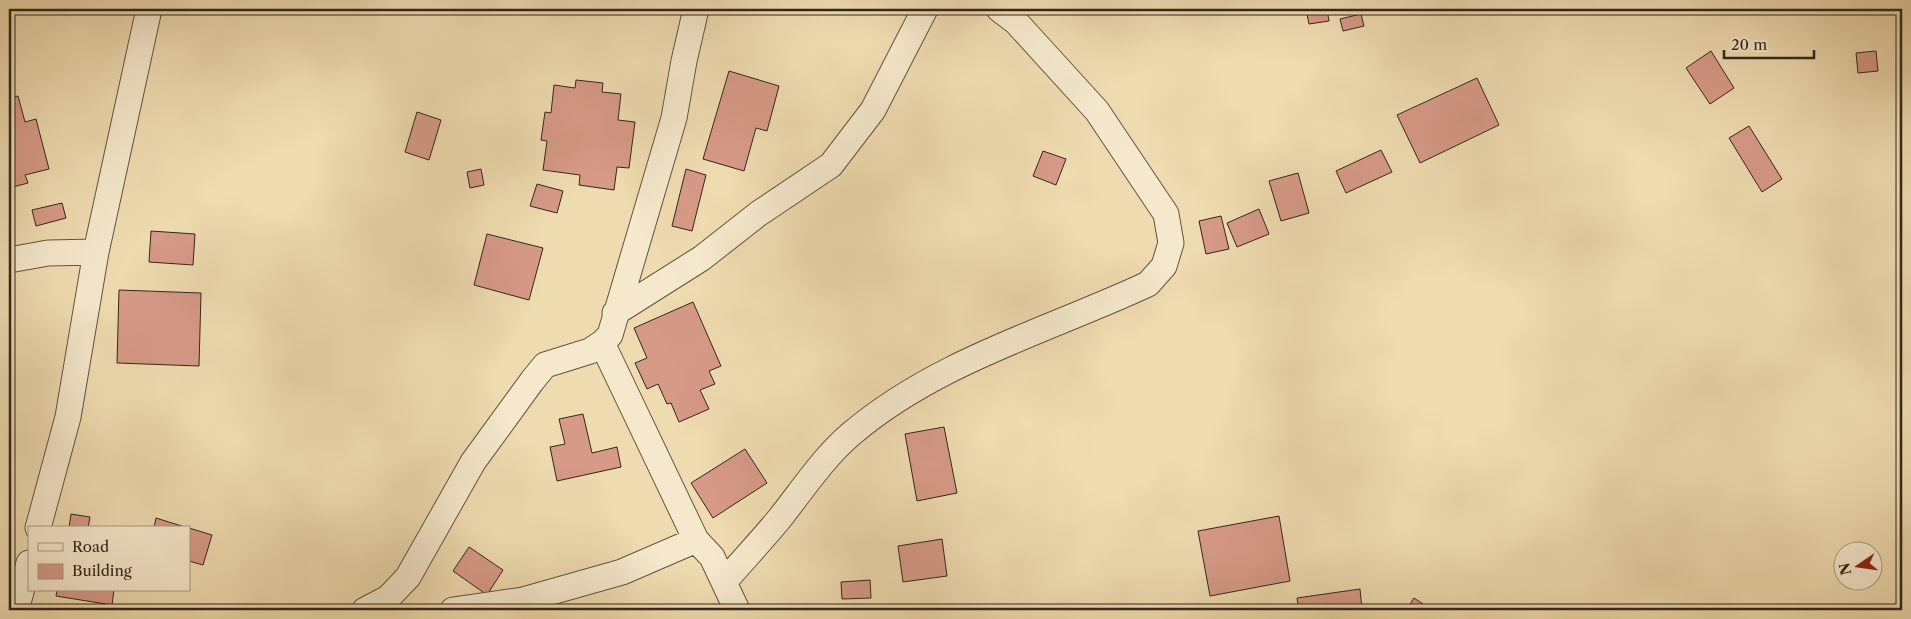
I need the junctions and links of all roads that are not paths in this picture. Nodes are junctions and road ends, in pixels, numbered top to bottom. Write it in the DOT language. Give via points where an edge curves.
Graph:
graph roads {
  1 [pos="149,9"];
  2 [pos="696,9"];
  3 [pos="925,9"];
  4 [pos="999,9"];
  5 [pos="96,252"];
  6 [pos="9,260"];
  7 [pos="615,314"];
  8 [pos="602,344"];
  9 [pos="39,526"];
  10 [pos="696,540"];
  11 [pos="28,567"];
  12 [pos="725,581"];
  13 [pos="390,604"];
  14 [pos="16,610"];
  15 [pos="365,610"];
  16 [pos="453,610"];
  17 [pos="737,610"];
  1 -- 5 [label="street"];
  2 -- 7 [label="street" via="674,118"];
  3 -- 7 [label="street" via="872,110 831,165 758,214 702,258"];
  4 -- 12 [label="street" via="1016,22 1097,111 1166,214 1171,243 1164,266 1148,284 996,347 891,403 824,460"];
  5 -- 6 [label="street" via="48,253"];
  5 -- 9 [label="street" via="68,417"];
  7 -- 8 [label="street" via="610,335"];
  8 -- 10 [label="street"];
  8 -- 13 [label="street" via="545,365 473,462"];
  10 -- 12 [label="street" via="712,557"];
  10 -- 16 [label="street" via="622,572 595,580 523,600"];
  11 -- 14 [label="street"];
  12 -- 17 [label="street"];
  13 -- 15 [label="street"];
}
